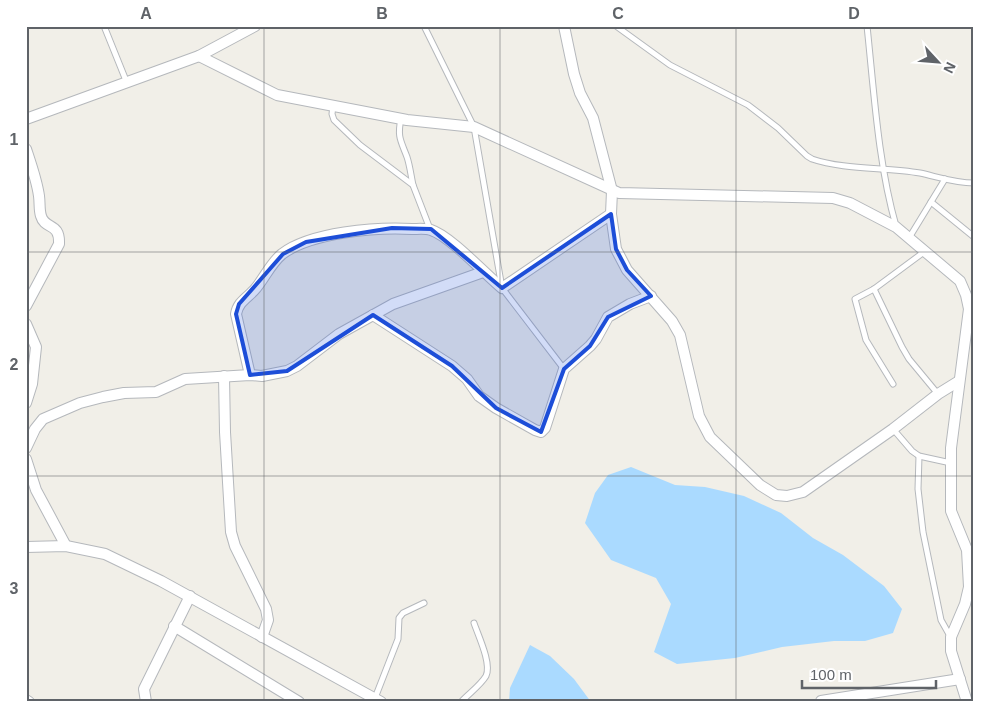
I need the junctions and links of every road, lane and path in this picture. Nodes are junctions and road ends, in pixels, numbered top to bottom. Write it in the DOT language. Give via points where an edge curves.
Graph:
graph roads {
  1 [pos="104,26"];
  2 [pos="424,26"];
  3 [pos="564,26"];
  4 [pos="616,26"];
  5 [pos="867,26"];
  6 [pos="252,27"];
  7 [pos="199,56"];
  8 [pos="127,83"];
  9 [pos="333,105"];
  10 [pos="26,119"];
  11 [pos="401,119"];
  12 [pos="474,127"];
  13 [pos="26,149"];
  14 [pos="884,169"];
  15 [pos="945,180"];
  16 [pos="974,184"];
  17 [pos="413,185"];
  18 [pos="612,190"];
  19 [pos="931,202"];
  20 [pos="611,214"];
  21 [pos="896,227"];
  22 [pos="430,229"];
  23 [pos="974,237"];
  24 [pos="909,238"];
  25 [pos="924,252"];
  26 [pos="483,272"];
  27 [pos="502,288"];
  28 [pos="874,289"];
  29 [pos="652,296"];
  30 [pos="26,306"];
  31 [pos="373,315"];
  32 [pos="26,324"];
  33 [pos="564,369"];
  34 [pos="250,375"];
  35 [pos="224,376"];
  36 [pos="959,381"];
  37 [pos="893,384"];
  38 [pos="938,394"];
  39 [pos="26,403"];
  40 [pos="893,429"];
  41 [pos="26,448"];
  42 [pos="919,456"];
  43 [pos="26,459"];
  44 [pos="951,463"];
  45 [pos="27,546"];
  46 [pos="66,546"];
  47 [pos="970,550"];
  48 [pos="190,596"];
  49 [pos="424,604"];
  50 [pos="474,623"];
  51 [pos="174,626"];
  52 [pos="262,637"];
  53 [pos="951,637"];
  54 [pos="960,679"];
  55 [pos="378,700"];
  56 [pos="821,701"];
  57 [pos="146,702"];
  58 [pos="300,702"];
  59 [pos="461,702"];
  60 [pos="967,702"];
  1 -- 8 [label="lane"];
  2 -- 12 [label="lane"];
  3 -- 18 [label="street" via="574,74 593,118"];
  4 -- 14 [label="lane" via="670,65 748,105 778,128 806,156 817,161"];
  5 -- 14 [label="lane"];
  6 -- 7 [label="street"];
  7 -- 8 [label="street"];
  7 -- 9 [label="street" via="277,96"];
  8 -- 10 [label="street"];
  9 -- 11 [label="street"];
  9 -- 17 [label="lane" via="334,120 360,145"];
  11 -- 12 [label="street"];
  11 -- 17 [label="lane" via="399,138"];
  12 -- 18 [label="street"];
  12 -- 27 [label="lane"];
  13 -- 30 [label="street" via="39,195 40,216 56,229 59,244"];
  14 -- 15 [label="lane"];
  14 -- 21 [label="lane"];
  15 -- 16 [label="lane"];
  15 -- 19 [label="lane"];
  17 -- 22 [label="lane"];
  18 -- 20 [label="street"];
  18 -- 21 [label="street" via="628,194 833,198"];
  19 -- 23 [label="lane"];
  19 -- 24 [label="lane"];
  20 -- 27 [label="street"];
  20 -- 29 [label="street" via="616,249 627,270"];
  21 -- 24 [label="street"];
  22 -- 26 [label="street" via="453,244"];
  22 -- 34 [label="street" via="392,228 332,235 306,242 283,254 237,309"];
  24 -- 25 [label="street"];
  25 -- 28 [label="lane"];
  25 -- 36 [label="street" via="960,281 966,294 969,309"];
  26 -- 27 [label="street"];
  26 -- 31 [label="street" via="393,304"];
  27 -- 33 [label="lane"];
  28 -- 37 [label="lane" via="856,297 855,302 866,340"];
  28 -- 38 [label="lane" via="909,359"];
  29 -- 33 [label="street" via="614,312 590,346"];
  29 -- 40 [label="street" via="680,334 700,416 710,437 760,485 776,495 803,492"];
  31 -- 33 [label="street" via="452,366 479,396 496,408 541,432"];
  31 -- 34 [label="street" via="339,334 286,372"];
  32 -- 39 [label="street" via="36,347 32,384"];
  34 -- 35 [label="street"];
  35 -- 41 [label="street" via="185,379 156,392 124,393 80,403 43,419"];
  35 -- 52 [label="street" via="231,532 266,609 268,620"];
  36 -- 38 [label="street"];
  36 -- 44 [label="street"];
  38 -- 40 [label="street"];
  40 -- 42 [label="lane"];
  42 -- 44 [label="lane"];
  42 -- 53 [label="lane" via="918,489 923,532 941,620"];
  43 -- 46 [label="street" via="36,490"];
  44 -- 47 [label="street" via="951,511"];
  45 -- 46 [label="street"];
  46 -- 48 [label="street" via="105,554"];
  47 -- 53 [label="street" via="969,587"];
  48 -- 51 [label="street"];
  48 -- 52 [label="street"];
  49 -- 55 [label="lane" via="399,618 398,639"];
  50 -- 59 [label="lane" via="488,670"];
  51 -- 57 [label="street" via="144,689"];
  51 -- 58 [label="street"];
  52 -- 55 [label="street"];
  53 -- 54 [label="street" via="951,651"];
  54 -- 56 [label="street"];
  54 -- 60 [label="street"];
}
